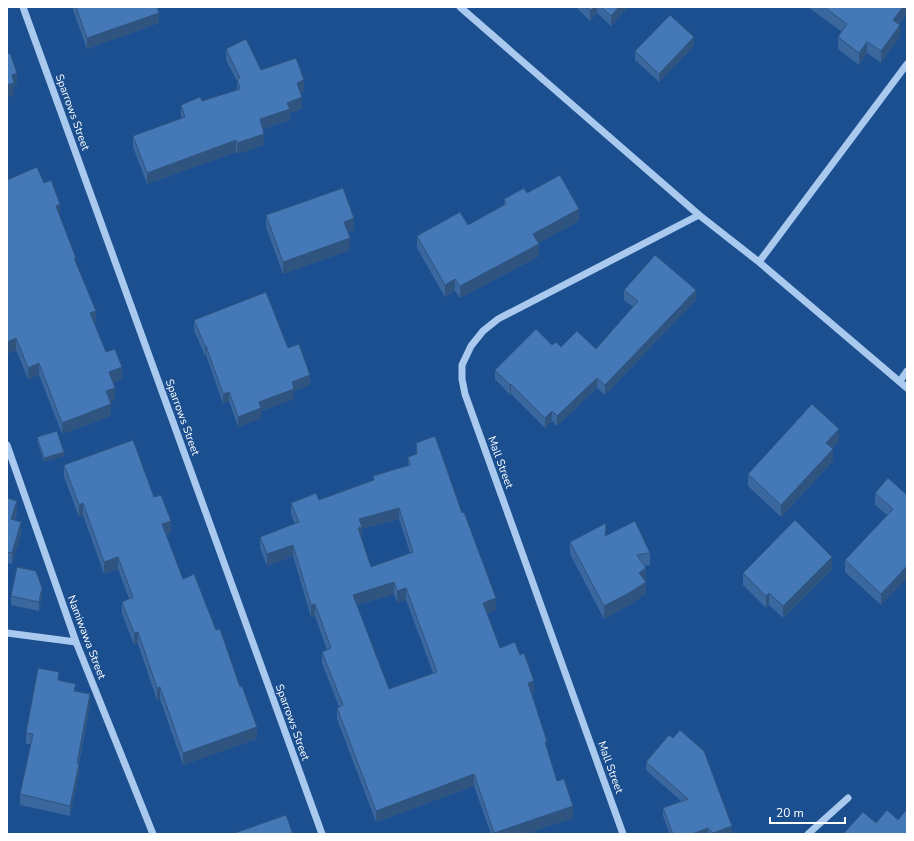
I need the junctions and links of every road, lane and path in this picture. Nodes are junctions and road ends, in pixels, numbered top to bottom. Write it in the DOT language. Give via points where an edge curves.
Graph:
graph roads {
  1 [pos="23,7"];
  2 [pos="460,7"];
  3 [pos="907,64"];
  4 [pos="699,215"];
  5 [pos="759,262"];
  6 [pos="907,371"];
  7 [pos="900,381"];
  8 [pos="907,388"];
  9 [pos="7,445"];
  10 [pos="7,633"];
  11 [pos="76,642"];
  12 [pos="848,798"];
  13 [pos="153,834"];
  14 [pos="322,834"];
  15 [pos="623,834"];
  16 [pos="808,834"];
  1 -- 14 [label="street, Sparrows Street"];
  2 -- 4 [label="street"];
  3 -- 5 [label="street"];
  4 -- 5 [label="street"];
  4 -- 15 [label="street, Mall Street" via="498,319 483,331 471,346 462,365 465,394"];
  5 -- 7 [label="street"];
  6 -- 7 [label="street"];
  7 -- 8 [label="street"];
  9 -- 11 [label="street, Namiwawa Street"];
  10 -- 11 [label="street"];
  11 -- 13 [label="street, Namiwawa Street"];
  12 -- 16 [label="street"];
}
